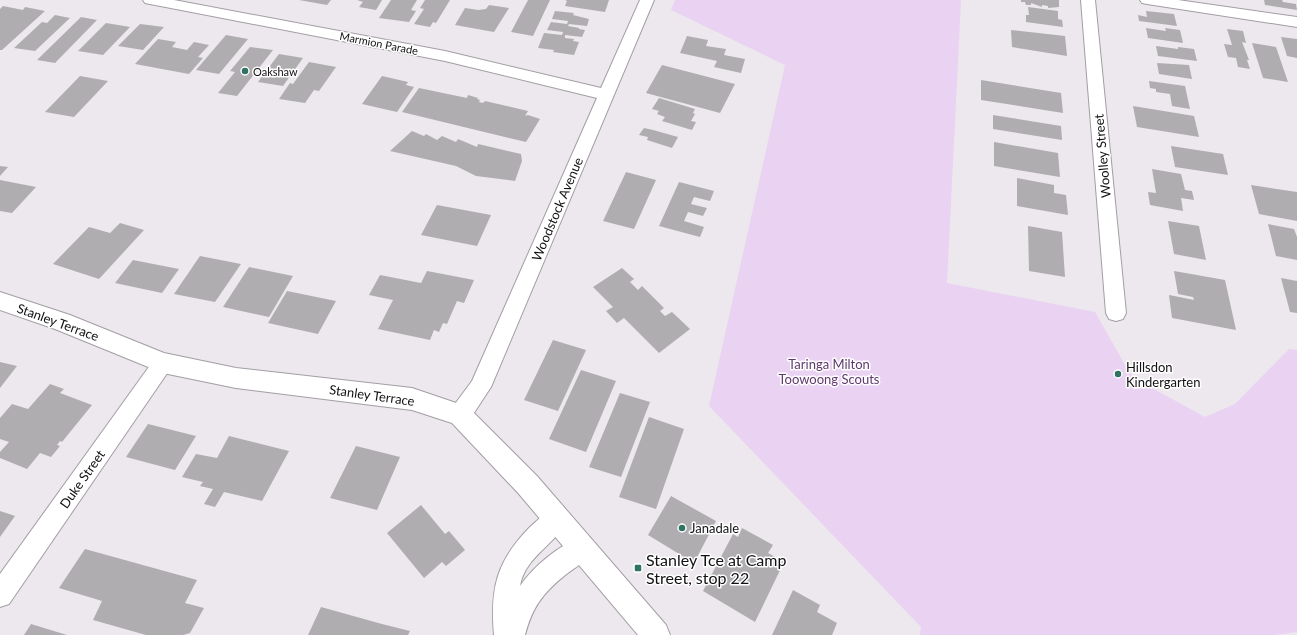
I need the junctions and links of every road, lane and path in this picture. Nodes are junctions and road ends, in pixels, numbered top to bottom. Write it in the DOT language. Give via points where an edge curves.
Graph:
graph roads {
  1 [pos="150,0"];
  2 [pos="647,0"];
  3 [pos="1088,0"];
  4 [pos="1147,0"];
  5 [pos="1297,22"];
  6 [pos="607,95"];
  7 [pos="0,301"];
  8 [pos="1116,313"];
  9 [pos="163,363"];
  10 [pos="460,415"];
  11 [pos="556,519"];
  12 [pos="581,549"];
  13 [pos="0,595"];
  14 [pos="507,635"];
  15 [pos="512,635"];
  16 [pos="656,635"];
  1 -- 6 [label="street, Marmion Parade" via="445,56"];
  2 -- 6 [label="street, Woodstock Avenue"];
  3 -- 8 [label="street, Woolley Street"];
  4 -- 5 [label="street"];
  6 -- 10 [label="street, Woodstock Avenue" via="480,387"];
  7 -- 9 [label="street, Stanley Terrace" via="62,322"];
  9 -- 10 [label="street, Stanley Terrace" via="236,378 412,400"];
  9 -- 13 [label="street, Duke Street"];
  10 -- 11 [label="street, Stanley Terrace" via="528,485"];
  11 -- 12 [label="street, Stanley Terrace"];
  11 -- 14 [label="street" via="527,547 511,571 504,606"];
  12 -- 15 [label="street" via="532,588 522,606"];
  12 -- 16 [label="street, Stanley Terrace"];
}
